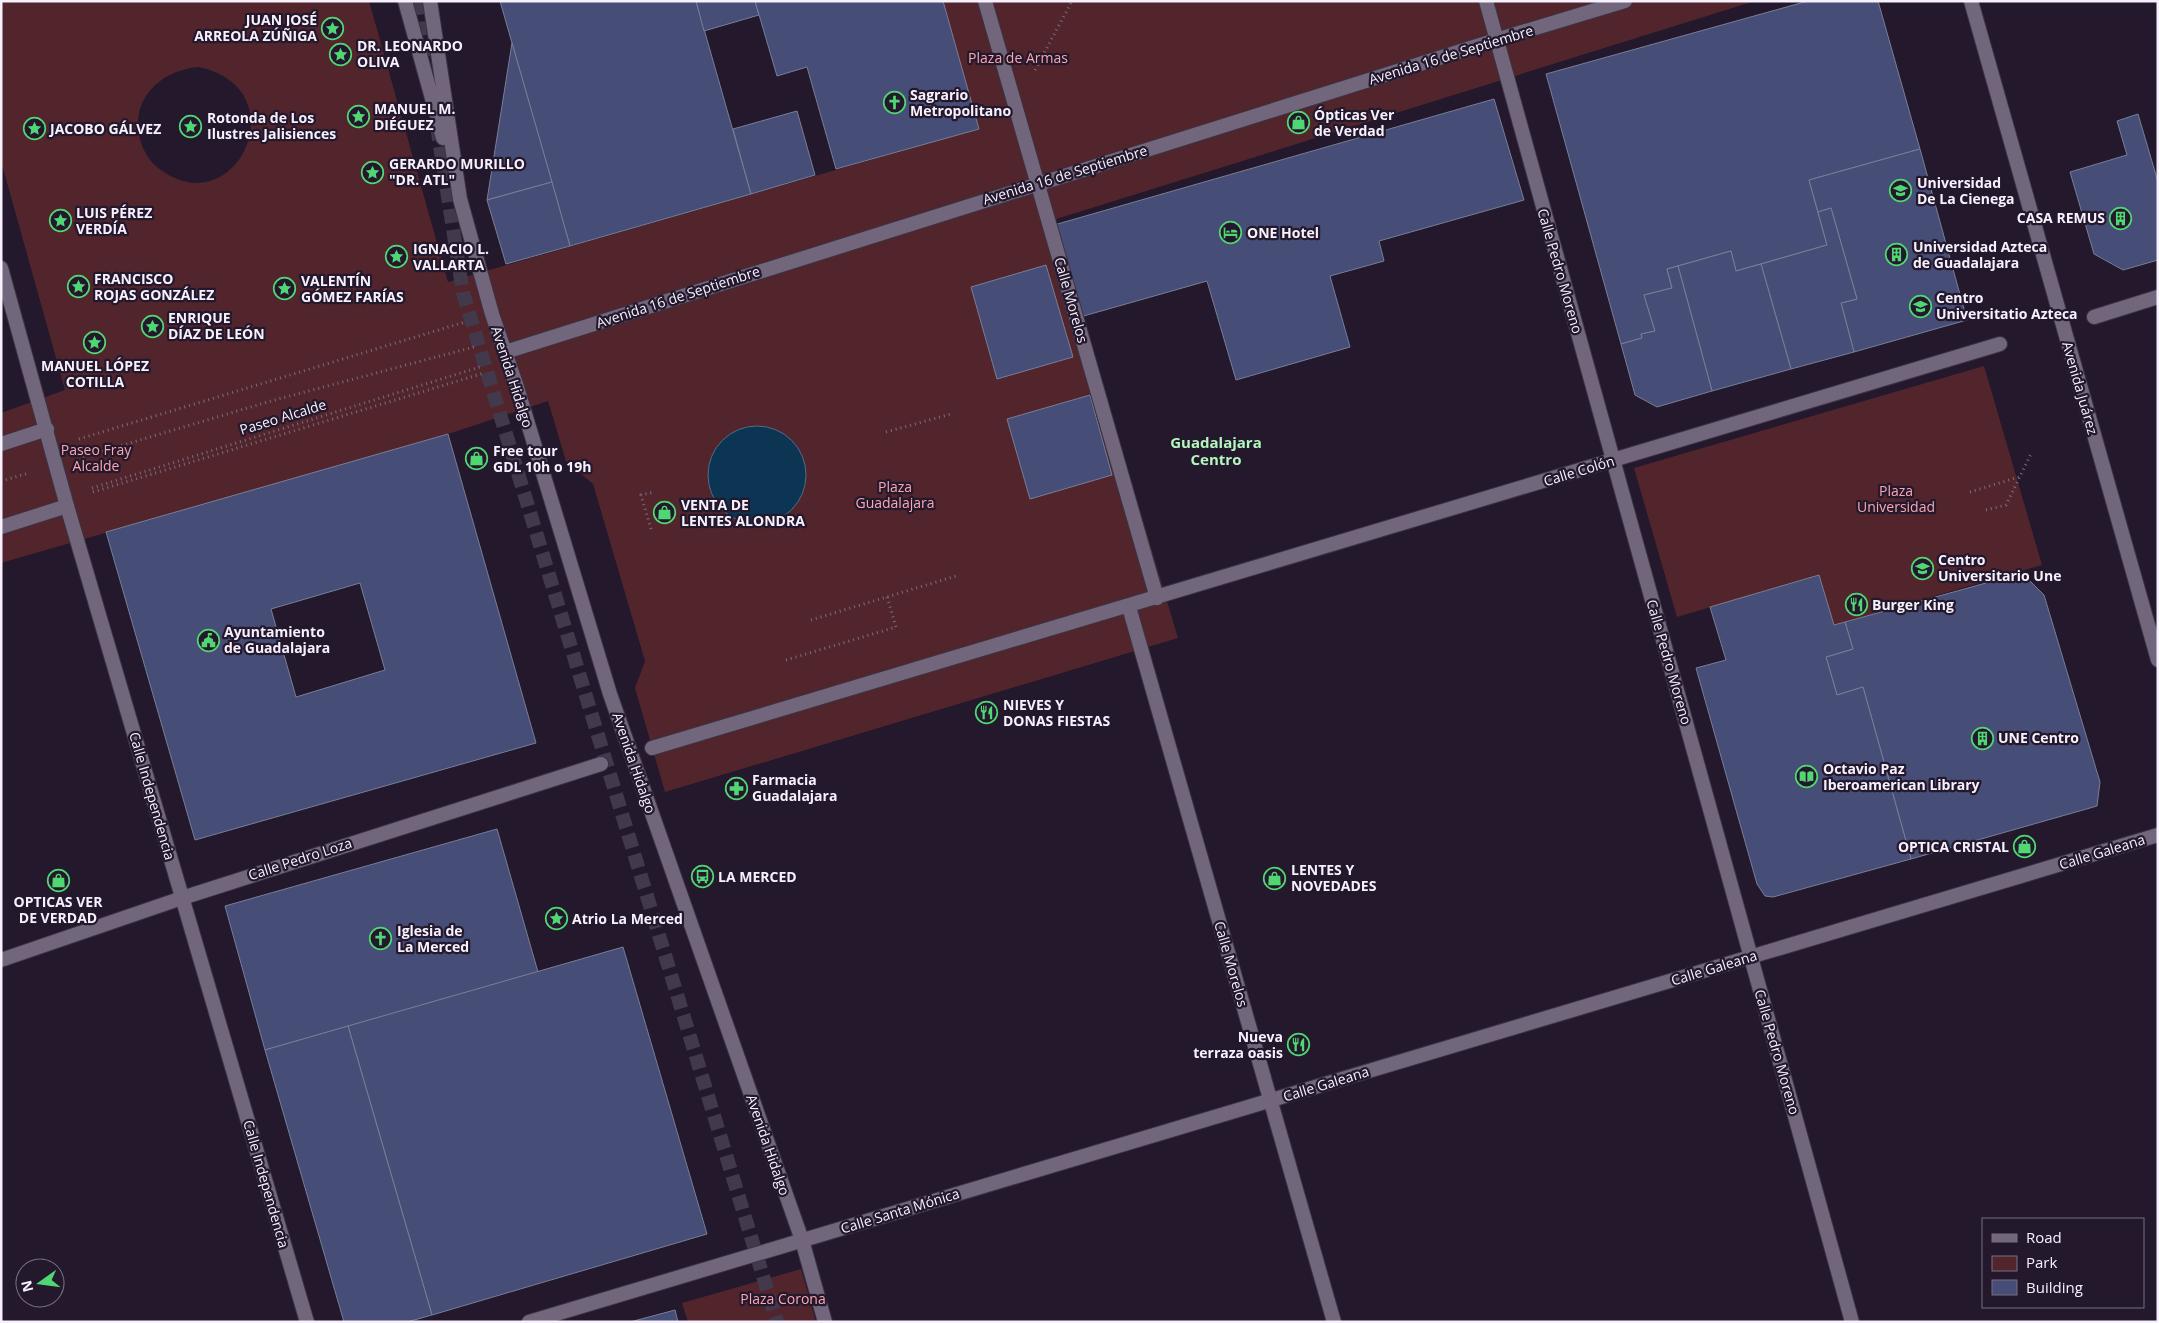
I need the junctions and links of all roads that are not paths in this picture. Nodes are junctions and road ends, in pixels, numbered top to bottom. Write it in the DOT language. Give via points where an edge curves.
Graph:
graph roads {
  1 [pos="405,1"];
  2 [pos="430,1"];
  3 [pos="985,1"];
  4 [pos="1486,1"];
  5 [pos="1625,1"];
  6 [pos="1971,1"];
  7 [pos="1496,40"];
  8 [pos="1038,184"];
  9 [pos="460,199"];
  10 [pos="1,268"];
  11 [pos="2158,298"];
  12 [pos="2094,316"];
  13 [pos="2000,344"];
  14 [pos="506,355"];
  15 [pos="48,429"];
  16 [pos="1,444"];
  17 [pos="1613,461"];
  18 [pos="66,501"];
  19 [pos="1,527"];
  20 [pos="1157,598"];
  21 [pos="1129,607"];
  22 [pos="2158,660"];
  23 [pos="652,748"];
  24 [pos="601,764"];
  25 [pos="2158,836"];
  26 [pos="182,898"];
  27 [pos="1751,957"];
  28 [pos="1,960"];
  29 [pos="1270,1100"];
  30 [pos="802,1240"];
  31 [pos="307,1322"];
  32 [pos="529,1322"];
  33 [pos="825,1322"];
  34 [pos="1334,1322"];
  35 [pos="1852,1322"];
  1 -- 9 [label="street, Avenida Hidalgo"];
  2 -- 9 [label="street, Avenida Hidalgo"];
  3 -- 8 [label="street, Calle Morelos"];
  4 -- 7 [label="street, Calle Pedro Moreno"];
  5 -- 7 [label="street, Avenida 16 de Septiembre"];
  6 -- 22 [label="street, Avenida Juárez"];
  7 -- 8 [label="street, Avenida 16 de Septiembre"];
  7 -- 17 [label="street, Calle Pedro Moreno"];
  8 -- 14 [label="street, Avenida 16 de Septiembre"];
  8 -- 20 [label="street, Calle Morelos"];
  9 -- 14 [label="street, Avenida Hidalgo"];
  10 -- 15 [label="street, Calle Independencia"];
  11 -- 12 [label="street"];
  13 -- 17 [label="street, Calle Colón"];
  14 -- 30 [label="street, Avenida Hidalgo" via="610,694"];
  15 -- 16 [label="street"];
  15 -- 18 [label="street, Calle Independencia"];
  17 -- 20 [label="street, Calle Colón"];
  17 -- 27 [label="street, Calle Pedro Moreno"];
  18 -- 19 [label="street"];
  18 -- 26 [label="street, Calle Independencia"];
  20 -- 21 [label="street, Calle Colón"];
  21 -- 23 [label="street, Calle Colón"];
  21 -- 29 [label="street, Calle Morelos"];
  24 -- 26 [label="street, Calle Pedro Loza"];
  25 -- 27 [label="street, Calle Galeana"];
  26 -- 28 [label="street, Calle Pedro Loza"];
  26 -- 31 [label="street, Calle Independencia"];
  27 -- 29 [label="street, Calle Galeana"];
  27 -- 35 [label="street, Calle Pedro Moreno"];
  29 -- 30 [label="street, Calle Santa Mónica"];
  29 -- 34 [label="street, Calle Morelos"];
  30 -- 32 [label="street, Calle Santa Mónica"];
  30 -- 33 [label="street, Avenida Hidalgo"];
}
